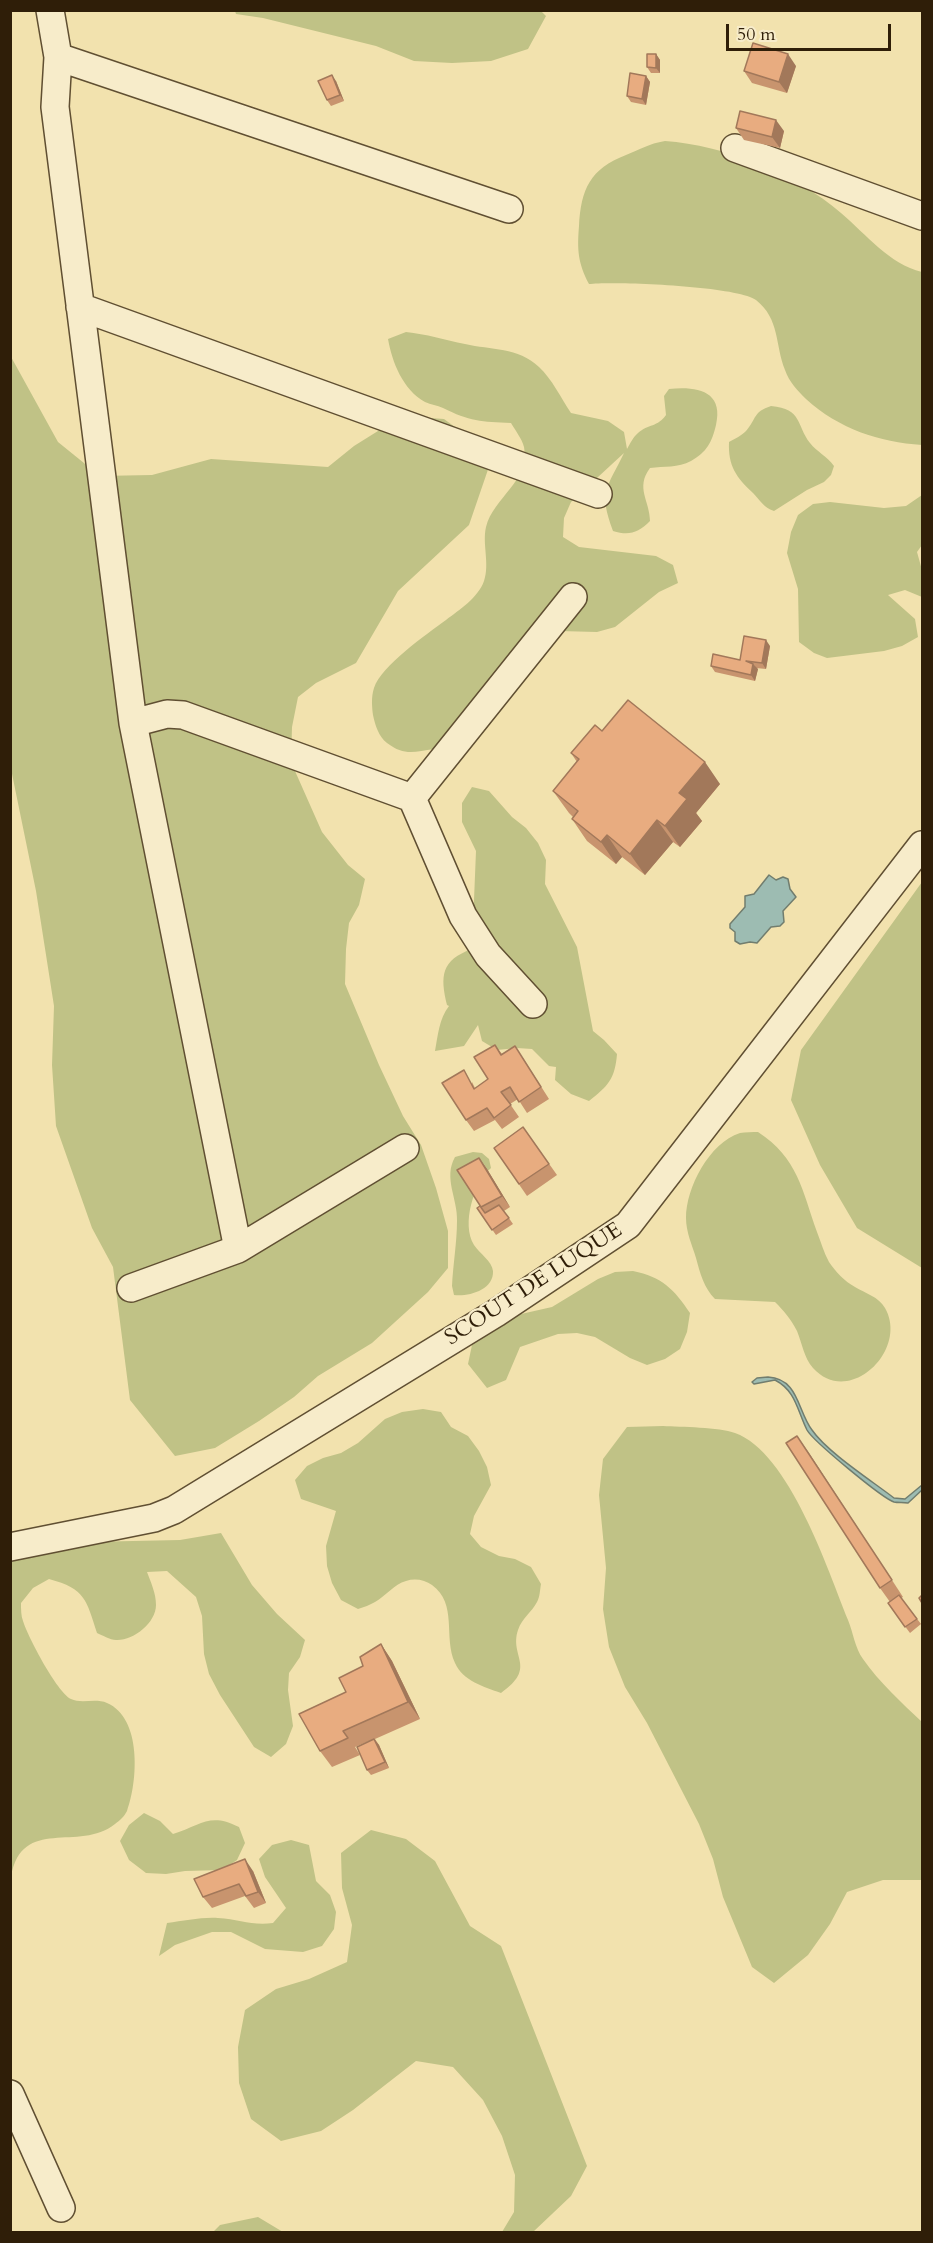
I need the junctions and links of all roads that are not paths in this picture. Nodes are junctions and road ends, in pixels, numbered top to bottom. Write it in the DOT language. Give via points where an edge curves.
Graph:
graph roads {
  1 [pos="50,10"];
  2 [pos="58,57"];
  3 [pos="735,148"];
  4 [pos="509,209"];
  5 [pos="922,216"];
  6 [pos="80,307"];
  7 [pos="598,494"];
  8 [pos="573,597"];
  9 [pos="134,723"];
  10 [pos="412,798"];
  11 [pos="922,845"];
  12 [pos="533,1004"];
  13 [pos="405,1148"];
  14 [pos="238,1249"];
  15 [pos="131,1288"];
  16 [pos="11,1544"];
  17 [pos="10,2094"];
  18 [pos="61,2208"];
  1 -- 2 [label="street"];
  2 -- 4 [label="street"];
  2 -- 6 [label="street" via="55,107"];
  3 -- 5 [label="street"];
  6 -- 7 [label="street"];
  6 -- 9 [label="street"];
  8 -- 10 [label="street"];
  9 -- 10 [label="street" via="167,714 183,715"];
  9 -- 14 [label="street"];
  10 -- 12 [label="street" via="463,916 489,955"];
  11 -- 16 [label="street, SCOUT DE LUQUE" via="628,1225 496,1313 174,1510 154,1518"];
  13 -- 14 [label="street"];
  14 -- 15 [label="street"];
  17 -- 18 [label="street"];
}
